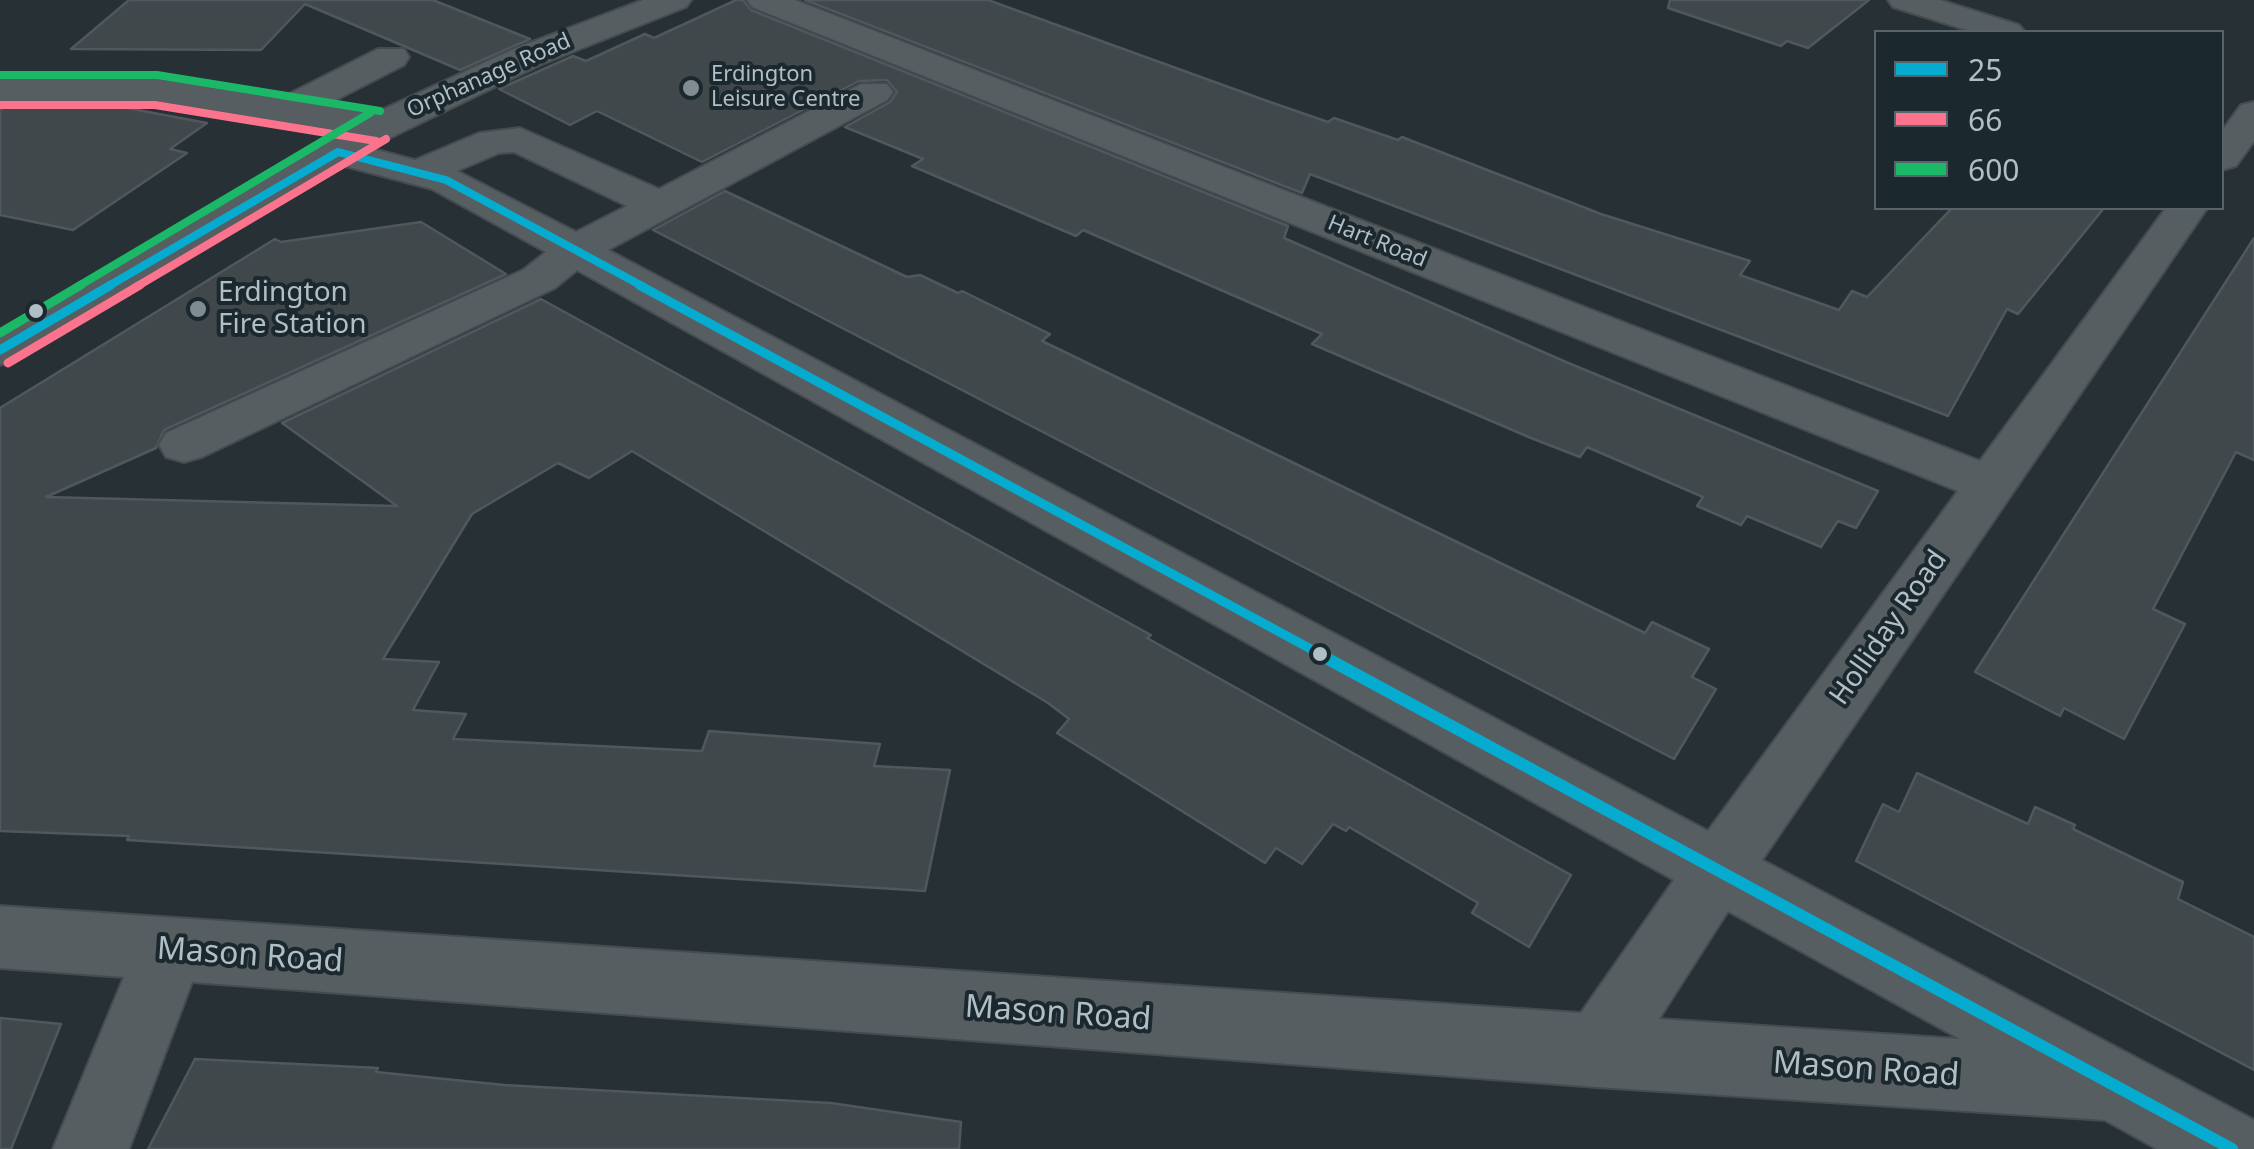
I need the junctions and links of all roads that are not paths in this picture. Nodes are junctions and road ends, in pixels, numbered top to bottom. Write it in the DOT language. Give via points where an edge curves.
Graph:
graph roads {
  1 [pos="674,0"];
  2 [pos="764,0"];
  3 [pos="1905,0"];
  4 [pos="2001,30"];
  5 [pos="391,57"];
  6 [pos="0,90"];
  7 [pos="874,92"];
  8 [pos="2224,103"];
  9 [pos="288,109"];
  10 [pos="2254,113"];
  11 [pos="358,139"];
  12 [pos="2224,155"];
  13 [pos="420,172"];
  14 [pos="661,206"];
  15 [pos="2185,210"];
  16 [pos="575,250"];
  17 [pos="0,350"];
  18 [pos="184,445"];
  19 [pos="1990,484"];
  20 [pos="1720,867"];
  21 [pos="0,937"];
  22 [pos="169,950"];
  23 [pos="1597,1052"];
  24 [pos="2116,1086"];
  25 [pos="91,1149"];
  26 [pos="2232,1149"];
  1 -- 11 [label="street, Orphanage Road" via="529,56"];
  2 -- 19 [label="street, Hart Road"];
  3 -- 4 [label="street"];
  5 -- 9 [label="street"];
  6 -- 9 [label="street" via="156,90"];
  7 -- 14 [label="street"];
  8 -- 10 [label="street"];
  9 -- 11 [label="street"];
  10 -- 12 [label="street"];
  11 -- 13 [label="street"];
  11 -- 17 [label="street, Orphanage Road"];
  13 -- 14 [label="street" via="493,141 520,140"];
  13 -- 16 [label="street"];
  14 -- 16 [label="street"];
  15 -- 19 [label="street, Holliday Road"];
  16 -- 18 [label="street" via="540,279"];
  16 -- 20 [label="street"];
  19 -- 20 [label="street, Holliday Road"];
  20 -- 23 [label="street, Holliday Road"];
  20 -- 24 [label="street"];
  21 -- 22 [label="street, Mason Road"];
  22 -- 23 [label="street, Mason Road"];
  22 -- 25 [label="street"];
  23 -- 24 [label="street, Mason Road"];
  24 -- 26 [label="street"];
}
